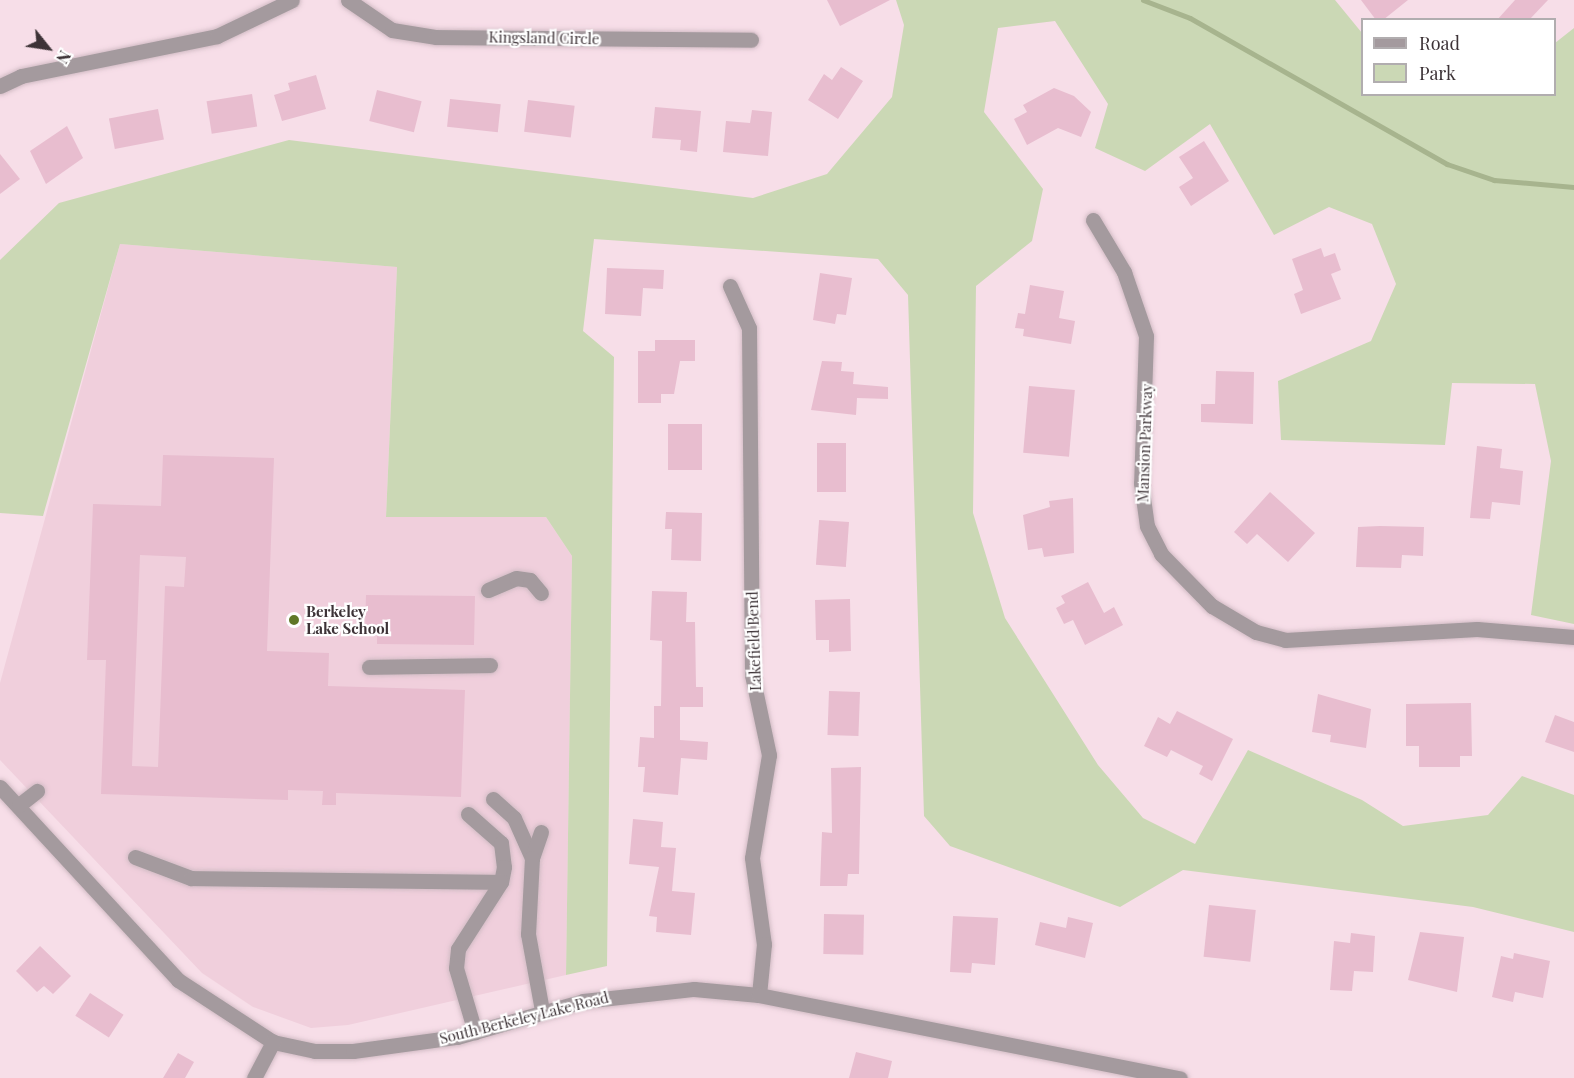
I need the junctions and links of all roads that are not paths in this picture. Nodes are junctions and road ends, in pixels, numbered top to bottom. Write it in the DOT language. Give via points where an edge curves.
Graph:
graph roads {
  1 [pos="292,0"];
  2 [pos="348,0"];
  3 [pos="751,40"];
  4 [pos="0,86"];
  5 [pos="1092,220"];
  6 [pos="730,286"];
  7 [pos="488,590"];
  8 [pos="541,592"];
  9 [pos="1574,637"];
  10 [pos="490,665"];
  11 [pos="369,667"];
  12 [pos="0,787"];
  13 [pos="37,791"];
  14 [pos="494,799"];
  15 [pos="19,806"];
  16 [pos="468,814"];
  17 [pos="541,832"];
  18 [pos="135,857"];
  19 [pos="532,858"];
  20 [pos="501,882"];
  21 [pos="759,995"];
  22 [pos="542,1010"];
  23 [pos="475,1032"];
  24 [pos="273,1042"];
  25 [pos="254,1078"];
  26 [pos="1180,1078"];
  1 -- 4 [label="street" via="218,36 21,76"];
  2 -- 3 [label="street, Kingsland Circle" via="392,30 436,37"];
  5 -- 9 [label="street, Mansion Parkway" via="1124,272 1146,336 1141,483 1147,526 1161,554 1212,606 1256,632 1286,640 1477,629"];
  6 -- 21 [label="street, Lakefield Bend" via="749,328 752,675 769,755 752,858 764,944"];
  7 -- 8 [label="street" via="516,578 530,580"];
  10 -- 11 [label="street"];
  12 -- 15 [label="street, South Berkeley Lake Road"];
  13 -- 15 [label="street"];
  14 -- 19 [label="street" via="514,818"];
  15 -- 24 [label="street, South Berkeley Lake Road" via="178,980"];
  16 -- 20 [label="street" via="501,843"];
  17 -- 19 [label="street"];
  18 -- 20 [label="street" via="191,878"];
  19 -- 22 [label="street" via="528,934"];
  20 -- 23 [label="street" via="458,949 456,968"];
  21 -- 22 [label="street, South Berkeley Lake Road" via="694,989 641,991"];
  21 -- 26 [label="street, South Berkeley Lake Road"];
  22 -- 23 [label="street, South Berkeley Lake Road"];
  23 -- 24 [label="street, South Berkeley Lake Road" via="352,1052"];
  24 -- 25 [label="street"];
}
